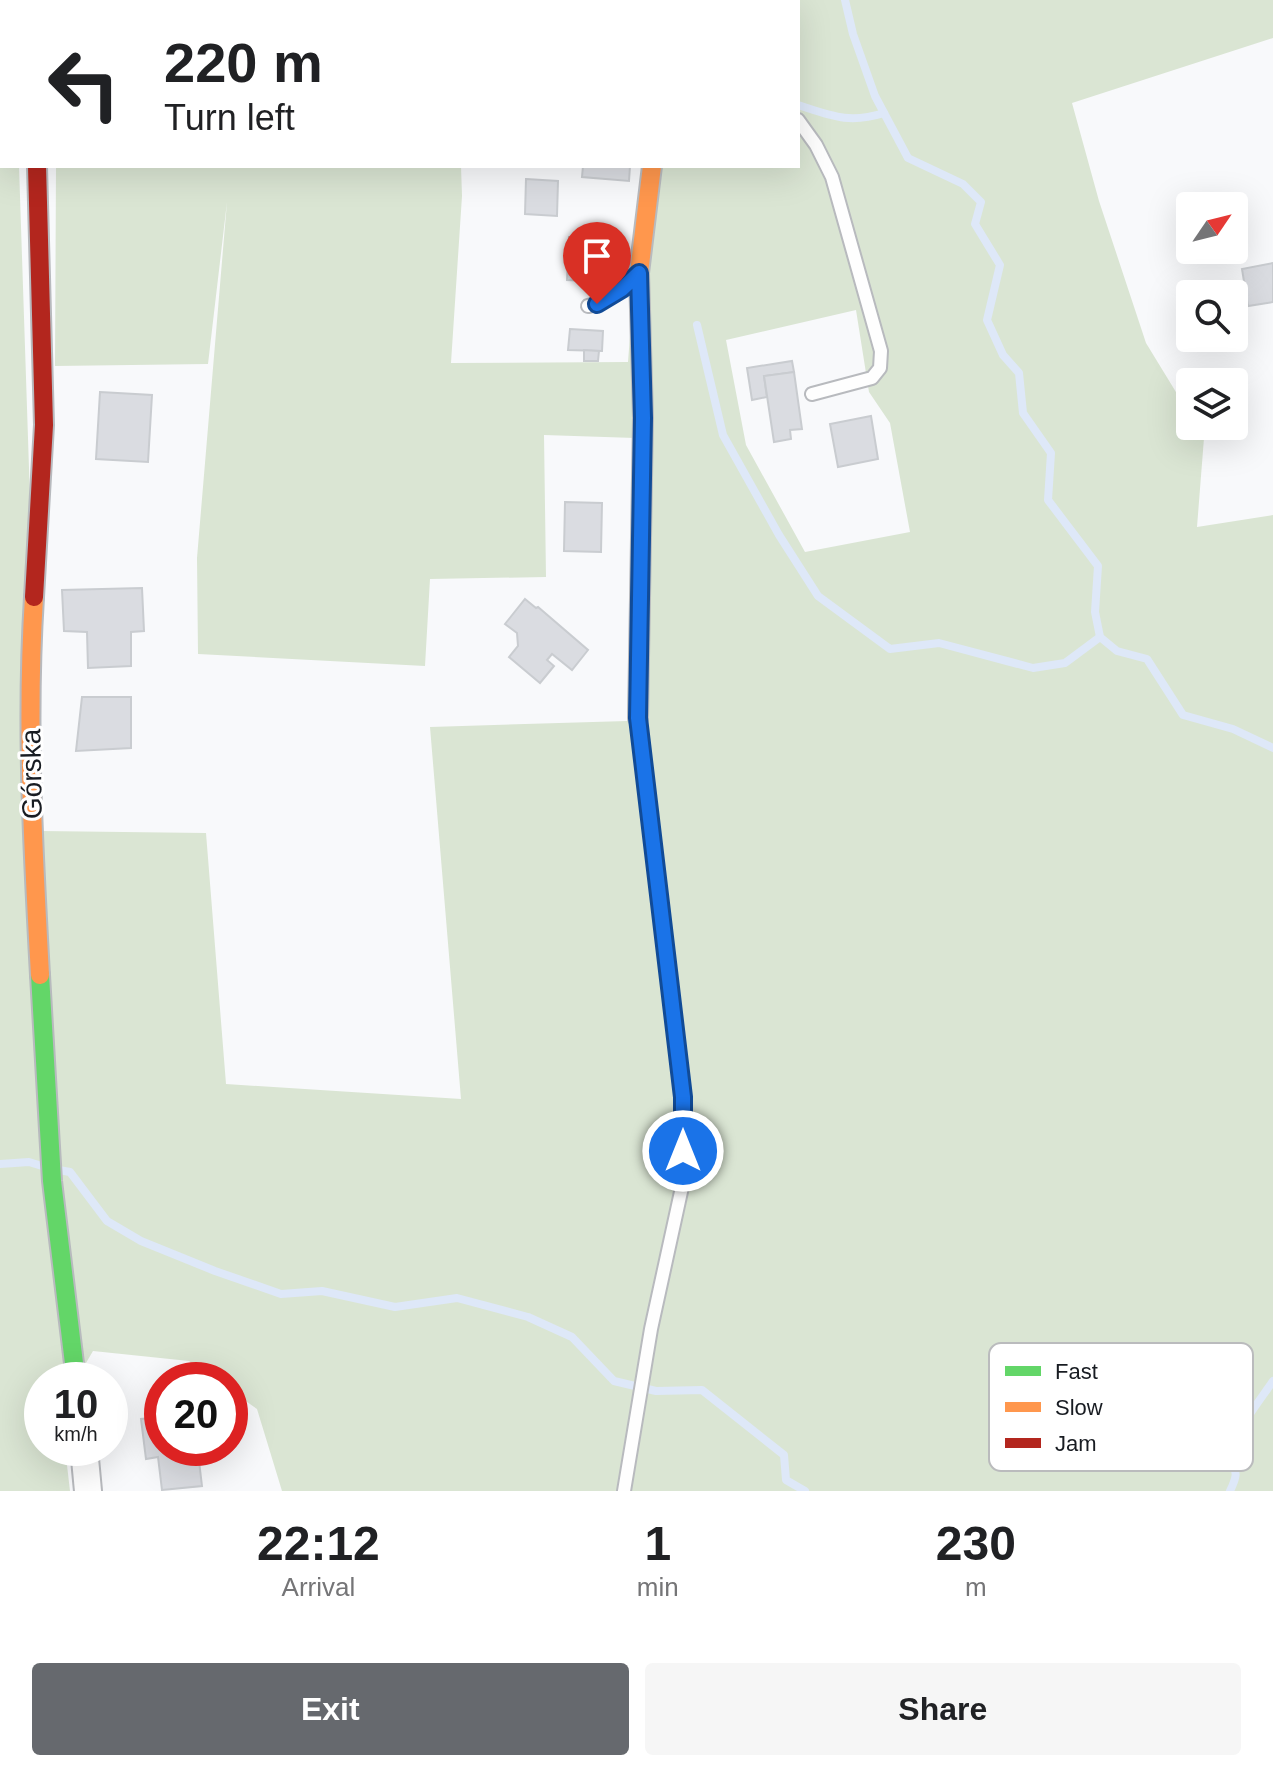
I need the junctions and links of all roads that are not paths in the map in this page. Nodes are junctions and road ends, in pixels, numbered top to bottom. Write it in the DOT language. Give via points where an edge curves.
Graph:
graph roads {
  1 [pos="800,123"];
  2 [pos="37,168"];
  3 [pos="652,168"];
  4 [pos="639,273"];
  5 [pos="588,306"];
  6 [pos="812,394"];
  7 [pos="638,718"];
  8 [pos="74,1362"];
  9 [pos="86,1466"];
  10 [pos="88,1491"];
  11 [pos="624,1491"];
  1 -- 6 [label="lane" via="832,177 881,351 880,368 872,378"];
  2 -- 8 [label="street, Górska" via="44,425 29,680 32,838 52,1181"];
  3 -- 4 [label="street"];
  4 -- 5 [label="lane" via="622,289"];
  4 -- 7 [label="street" via="643,418"];
  7 -- 11 [label="lane" via="683,1097 684,1178"];
  9 -- 10 [label="street"];
}
